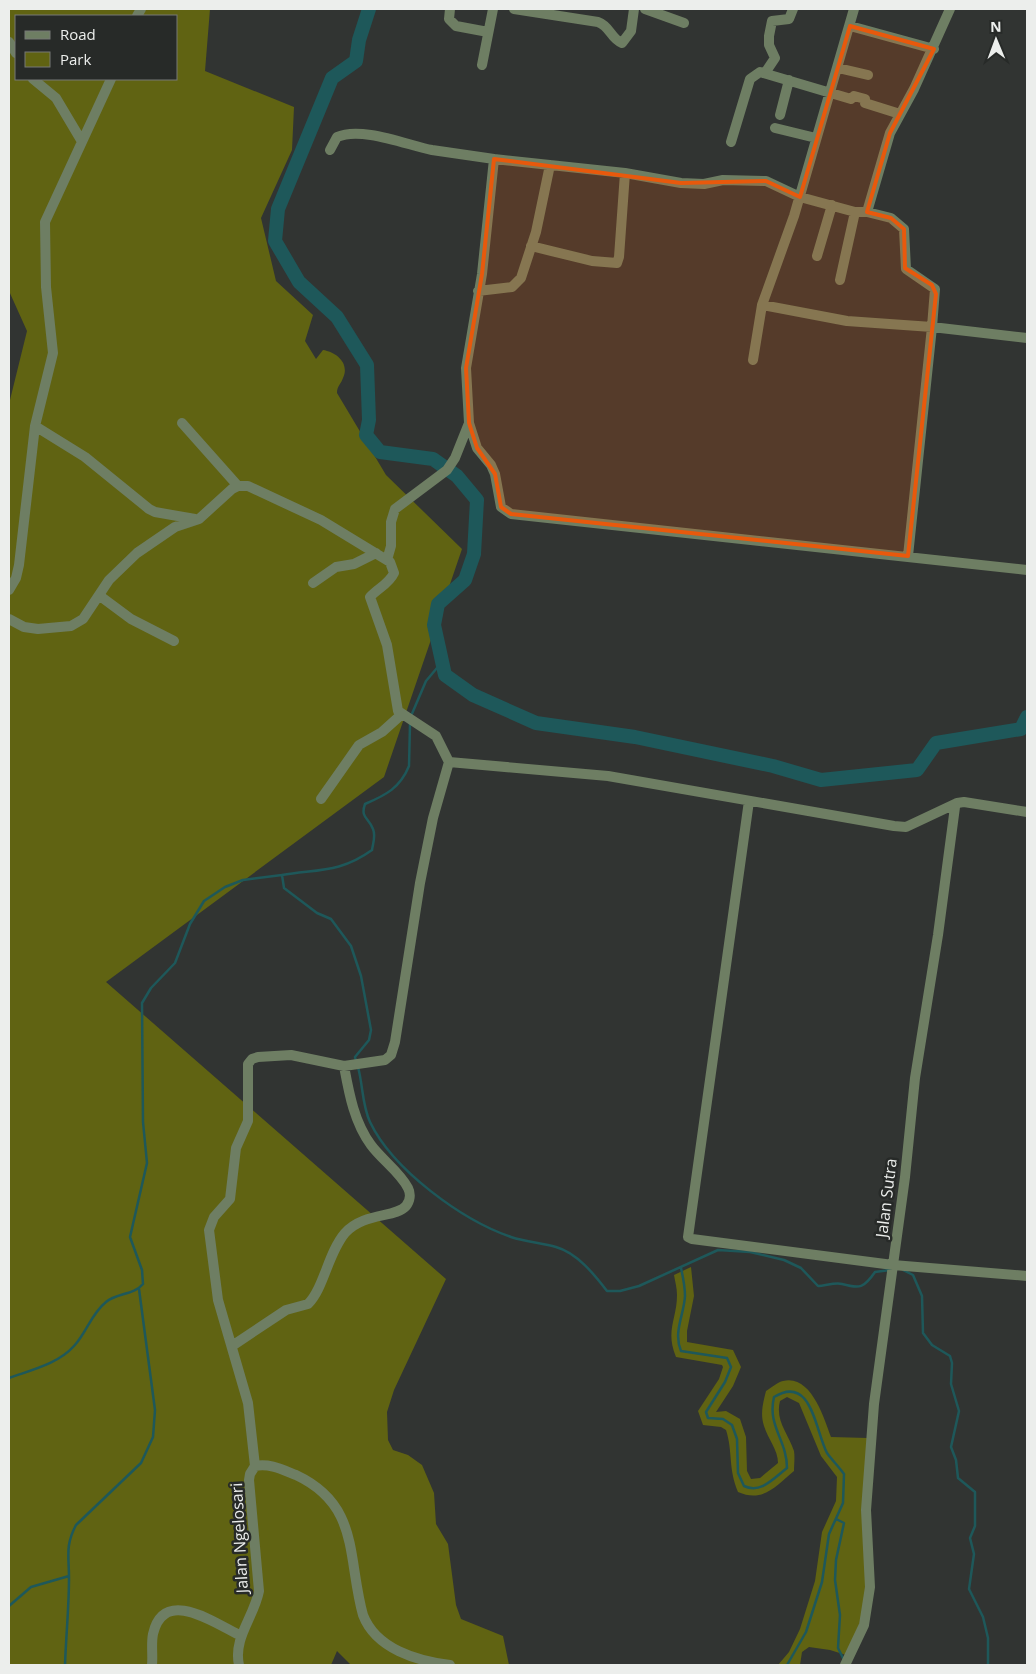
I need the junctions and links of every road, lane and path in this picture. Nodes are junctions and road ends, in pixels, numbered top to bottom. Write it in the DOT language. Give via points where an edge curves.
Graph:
graph roads {
  1 [pos="450,9"];
  2 [pos="492,9"];
  3 [pos="514,9"];
  4 [pos="634,9"];
  5 [pos="645,9"];
  6 [pos="793,9"];
  7 [pos="854,9"];
  8 [pos="950,9"];
  9 [pos="577,14"];
  10 [pos="684,23"];
  11 [pos="850,26"];
  12 [pos="488,32"];
  13 [pos="934,49"];
  14 [pos="482,65"];
  15 [pos="838,68"];
  16 [pos="765,73"];
  17 [pos="868,76"];
  18 [pos="34,80"];
  19 [pos="110,80"];
  20 [pos="789,80"];
  21 [pos="829,92"];
  22 [pos="900,114"];
  23 [pos="780,115"];
  24 [pos="775,128"];
  25 [pos="816,138"];
  26 [pos="81,140"];
  27 [pos="731,142"];
  28 [pos="330,150"];
  29 [pos="494,159"];
  30 [pos="550,165"];
  31 [pos="625,173"];
  32 [pos="800,197"];
  33 [pos="832,206"];
  34 [pos="855,212"];
  35 [pos="867,212"];
  36 [pos="531,246"];
  37 [pos="817,256"];
  38 [pos="840,280"];
  39 [pos="478,291"];
  40 [pos="762,305"];
  41 [pos="932,327"];
  42 [pos="1027,338"];
  43 [pos="753,360"];
  44 [pos="182,423"];
  45 [pos="469,423"];
  46 [pos="35,426"];
  47 [pos="238,486"];
  48 [pos="199,519"];
  49 [pos="376,553"];
  50 [pos="908,556"];
  51 [pos="387,560"];
  52 [pos="1027,570"];
  53 [pos="313,583"];
  54 [pos="9,590"];
  55 [pos="100,596"];
  56 [pos="9,619"];
  57 [pos="174,641"];
  58 [pos="408,718"];
  59 [pos="449,762"];
  60 [pos="321,799"];
  61 [pos="749,801"];
  62 [pos="957,803"];
  63 [pos="1027,812"];
  64 [pos="352,1064"];
  65 [pos="892,1269"];
  66 [pos="1027,1276"];
  67 [pos="232,1346"];
  68 [pos="256,1466"];
  69 [pos="241,1636"];
  70 [pos="847,1661"];
  71 [pos="152,1665"];
  72 [pos="239,1665"];
  73 [pos="450,1665"];
  1 -- 12 [label="street" via="449,19 454,25"];
  2 -- 12 [label="street"];
  3 -- 9 [label="street"];
  4 -- 9 [label="street" via="632,31 623,43 617,42 605,25"];
  5 -- 10 [label="street"];
  6 -- 16 [label="street" via="789,19 772,21 769,45 775,58"];
  7 -- 11 [label="street"];
  8 -- 13 [label="street"];
  11 -- 13 [label="street"];
  11 -- 15 [label="street"];
  12 -- 14 [label="street"];
  13 -- 22 [label="street"];
  15 -- 17 [label="street"];
  15 -- 21 [label="street"];
  16 -- 20 [label="street"];
  16 -- 27 [label="street" via="756,73 750,79"];
  18 -- 26 [label="street" via="56,98"];
  19 -- 26 [label="street"];
  20 -- 21 [label="street"];
  20 -- 23 [label="street"];
  21 -- 22 [label="street" via="851,99 854,96 865,99 865,103"];
  21 -- 25 [label="street"];
  22 -- 35 [label="street" via="890,133"];
  24 -- 25 [label="street"];
  25 -- 32 [label="street"];
  26 -- 46 [label="street" via="46,222 45,279 53,353"];
  28 -- 29 [label="street" via="337,137 352,133"];
  29 -- 30 [label="street"];
  29 -- 39 [label="street"];
  30 -- 31 [label="street"];
  30 -- 36 [label="street"];
  31 -- 32 [label="street" via="694,184 723,180 766,181"];
  31 -- 36 [label="street" via="617,263 592,261"];
  32 -- 33 [label="street"];
  32 -- 40 [label="street"];
  33 -- 34 [label="street"];
  33 -- 37 [label="street"];
  34 -- 35 [label="street"];
  34 -- 38 [label="street"];
  35 -- 41 [label="street" via="891,218 904,229 906,269 935,289"];
  36 -- 39 [label="street" via="517,284 506,289"];
  39 -- 45 [label="street" via="466,368"];
  40 -- 41 [label="street" via="847,321"];
  40 -- 43 [label="street"];
  41 -- 42 [label="street"];
  41 -- 50 [label="street"];
  44 -- 47 [label="street"];
  45 -- 50 [label="street" via="477,448 495,474 501,507 511,514"];
  45 -- 51 [label="street" via="447,470 395,509"];
  46 -- 48 [label="street" via="85,457 149,509"];
  46 -- 54 [label="street" via="22,551 16,578"];
  47 -- 48 [label="street"];
  47 -- 49 [label="street" via="248,486 321,520"];
  48 -- 55 [label="street" via="175,527 137,553 109,580"];
  49 -- 51 [label="street"];
  49 -- 53 [label="street" via="354,564 336,567"];
  50 -- 52 [label="street"];
  51 -- 58 [label="street" via="394,568 391,580 370,597 387,645 398,711"];
  55 -- 56 [label="street" via="83,619 71,626 38,630"];
  55 -- 57 [label="street" via="131,619"];
  58 -- 59 [label="street" via="436,736"];
  58 -- 60 [label="street" via="359,745"];
  59 -- 61 [label="street" via="608,776"];
  59 -- 64 [label="street" via="433,818 420,883 391,1055 385,1060"];
  61 -- 62 [label="street" via="906,827"];
  61 -- 65 [label="street" via="688,1237"];
  62 -- 63 [label="street"];
  62 -- 65 [label="street, Jalan Sutra" via="914,1078"];
  64 -- 67 [label="street" via="351,1101 360,1127 370,1144 408,1187 409,1202 400,1210 354,1225 335,1248 312,1301 286,1310"];
  64 -- 67 [label="street" via="291,1055 258,1057 248,1064 248,1121 236,1148 230,1199 214,1217 209,1230 218,1300"];
  65 -- 66 [label="street"];
  65 -- 70 [label="street, Jalan Sutra" via="874,1404 867,1497 870,1586 864,1625"];
  67 -- 68 [label="street" via="248,1402"];
  68 -- 69 [label="street, Jalan Ngelosari" via="249,1480 259,1591 257,1603"];
  68 -- 73 [label="street" via="270,1466 296,1476 313,1484 332,1501 349,1538 363,1615 376,1635 416,1660"];
  69 -- 71 [label="street" via="186,1609 171,1610 154,1633"];
  69 -- 72 [label="street, Jalan Ngelosari" via="236,1650"];
}
